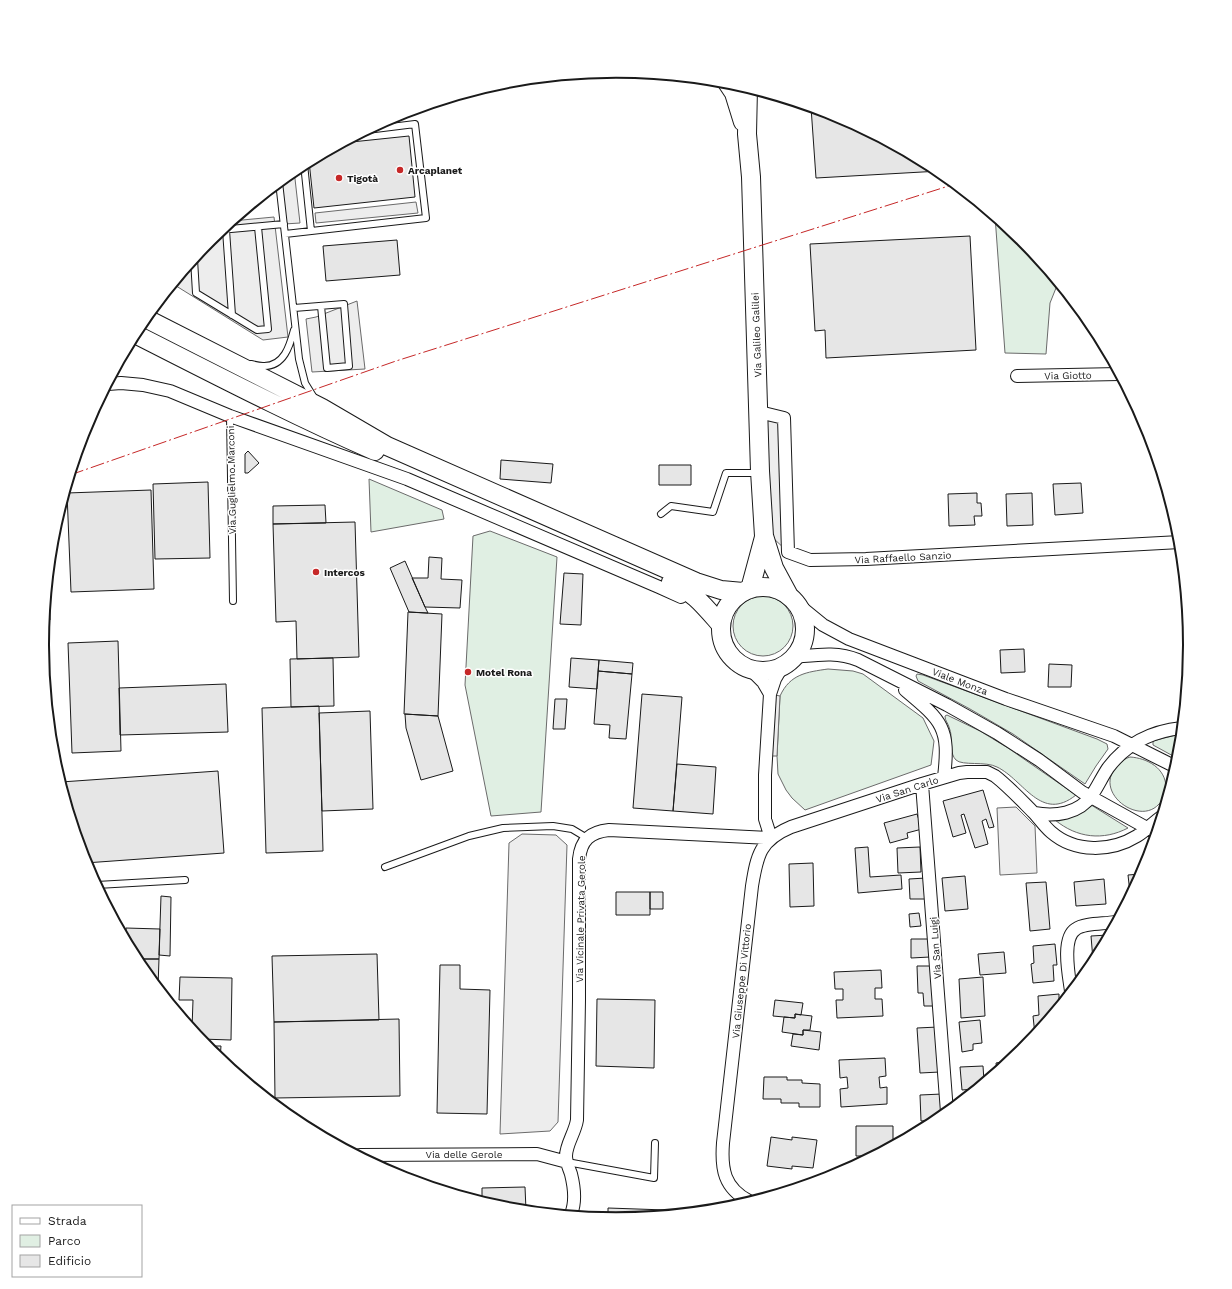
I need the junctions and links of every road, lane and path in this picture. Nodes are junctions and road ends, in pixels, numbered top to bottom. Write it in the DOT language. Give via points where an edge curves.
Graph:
graph roads {
  1 [pos="731,89"];
  2 [pos="748,93"];
  3 [pos="383,128"];
  4 [pos="747,134"];
  5 [pos="305,171"];
  6 [pos="280,189"];
  7 [pos="284,224"];
  8 [pos="258,227"];
  9 [pos="230,229"];
  10 [pos="312,231"];
  11 [pos="285,234"];
  12 [pos="224,236"];
  13 [pos="194,266"];
  14 [pos="321,306"];
  15 [pos="294,308"];
  16 [pos="232,315"];
  17 [pos="151,321"];
  18 [pos="295,325"];
  19 [pos="140,337"];
  20 [pos="232,361"];
  21 [pos="1114,374"];
  22 [pos="1017,376"];
  23 [pos="112,384"];
  24 [pos="322,408"];
  25 [pos="759,412"];
  26 [pos="230,416"];
  27 [pos="760,474"];
  28 [pos="661,514"];
  29 [pos="764,536"];
  30 [pos="1173,542"];
  31 [pos="747,590"];
  32 [pos="792,599"];
  33 [pos="233,600"];
  34 [pos="721,629"];
  35 [pos="788,662"];
  36 [pos="750,669"];
  37 [pos="889,676"];
  38 [pos="770,694"];
  39 [pos="1176,729"];
  40 [pos="1132,745"];
  41 [pos="1170,764"];
  42 [pos="944,777"];
  43 [pos="922,784"];
  44 [pos="1091,796"];
  45 [pos="1034,813"];
  46 [pos="1151,830"];
  47 [pos="587,838"];
  48 [pos="771,838"];
  49 [pos="385,867"];
  50 [pos="185,880"];
  51 [pos="102,885"];
  52 [pos="1110,923"];
  53 [pos="1070,984"];
  54 [pos="946,1105"];
  55 [pos="655,1144"];
  56 [pos="369,1155"];
  57 [pos="567,1162"];
  58 [pos="742,1197"];
  59 [pos="572,1209"];
  1 -- 4 [label="street, Via Galileo Galilei"];
  2 -- 4 [label="street, Via Galileo Galilei"];
  3 -- 10 [label="lane" via="415,124 426,218"];
  4 -- 25 [label="street, Via Galileo Galilei" via="751,177"];
  5 -- 10 [label="lane"];
  6 -- 7 [label="lane"];
  7 -- 8 [label="lane"];
  7 -- 11 [label="lane"];
  8 -- 9 [label="lane"];
  8 -- 16 [label="lane" via="268,329 256,330"];
  10 -- 11 [label="lane"];
  11 -- 15 [label="lane"];
  12 -- 16 [label="lane"];
  13 -- 16 [label="lane" via="196,293"];
  14 -- 14 [label="lane" via="344,304 349,366 327,368"];
  14 -- 15 [label="lane"];
  15 -- 18 [label="lane"];
  17 -- 20 [label="street"];
  18 -- 20 [label="lane" via="288,350 276,362 265,367"];
  18 -- 24 [label="lane" via="302,374 309,392"];
  19 -- 34 [label="street" via="333,433 675,584 697,598"];
  20 -- 24 [label="street"];
  21 -- 22 [label="street, Via Giotto"];
  23 -- 26 [label="street, Via Guglielmo Marconi" via="157,388"];
  24 -- 31 [label="street" via="387,446 696,582 721,590"];
  25 -- 27 [label="street, Via Galileo Galilei"];
  25 -- 30 [label="street, Via Raffaello Sanzio" via="784,418 788,552 810,560"];
  26 -- 33 [label="lane, Via Guglielmo Marconi"];
  26 -- 34 [label="street" via="407,480 660,587 688,602"];
  27 -- 28 [label="lane" via="726,473 713,512 671,506"];
  27 -- 29 [label="street, Via Galileo Galilei"];
  29 -- 31 [label="street, Via Galileo Galilei"];
  29 -- 32 [label="street, Via Galileo Galilei" via="774,568"];
  31 -- 32 [label="street" via="770,587"];
  31 -- 34 [label="street" via="728,605 723,614"];
  32 -- 35 [label="street" via="803,614 806,629 802,645"];
  32 -- 40 [label="street, Viale Monza" via="823,625 849,639 1006,699 1114,736"];
  34 -- 36 [label="street" via="723,643 730,656"];
  35 -- 36 [label="street" via="768,671"];
  35 -- 37 [label="street" via="824,654 842,655"];
  35 -- 38 [label="street" via="775,679"];
  36 -- 38 [label="street" via="763,682"];
  37 -- 42 [label="street" via="925,706 941,725 946,744"];
  37 -- 44 [label="street" via="1003,736"];
  38 -- 48 [label="street" via="765,819"];
  39 -- 40 [label="street" via="1150,735"];
  40 -- 41 [label="street, Viale Monza"];
  40 -- 44 [label="street" via="1108,768"];
  42 -- 43 [label="street, Via San Carlo"];
  42 -- 45 [label="street, Via San Carlo" via="967,772 992,774"];
  43 -- 48 [label="street, Via San Carlo" via="791,827"];
  43 -- 54 [label="street, Via San Luigi"];
  44 -- 45 [label="street" via="1079,807 1063,814"];
  44 -- 46 [label="street"];
  45 -- 46 [label="street, Via San Carlo" via="1058,838 1091,848 1116,845"];
  47 -- 48 [label="street" via="609,830"];
  47 -- 49 [label="lane" via="572,829 552,826 503,828 469,836"];
  47 -- 57 [label="street, Via Vicinale Privata Gerole" via="579,859 577,1120 568,1146"];
  48 -- 58 [label="street, Via Giuseppe Di Vittorio" via="758,857 752,886 724,1129 722,1162 725,1176 734,1191"];
  50 -- 51 [label="lane"];
  52 -- 53 [label="street" via="1082,926 1072,932 1067,947"];
  55 -- 57 [label="lane" via="654,1178"];
  56 -- 57 [label="street, Via delle Gerole" via="537,1154"];
  57 -- 59 [label="street" via="574,1187"];
}
